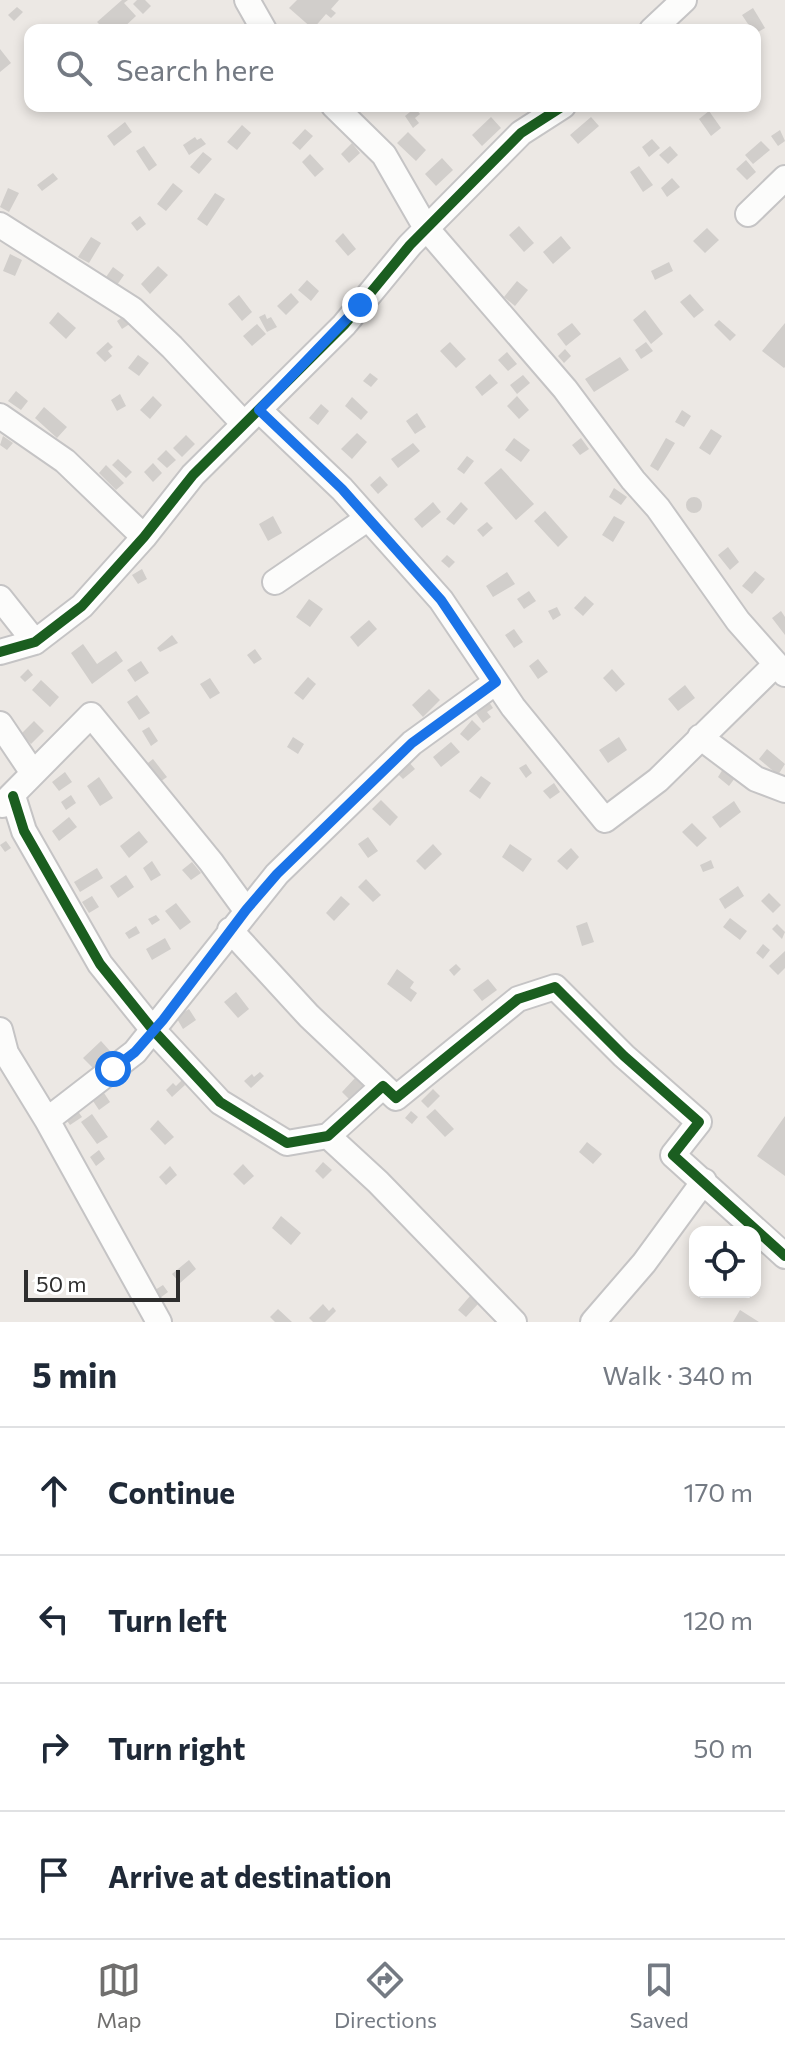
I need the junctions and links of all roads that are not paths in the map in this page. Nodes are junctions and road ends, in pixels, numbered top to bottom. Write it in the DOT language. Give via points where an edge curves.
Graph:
graph roads {
  1 [pos="247,0"];
  2 [pos="684,0"];
  3 [pos="261,24"];
  4 [pos="658,24"];
  5 [pos="340,112"];
  6 [pos="554,112"];
  7 [pos="785,178"];
  8 [pos="748,214"];
  9 [pos="0,225"];
  10 [pos="426,228"];
  11 [pos="0,416"];
  12 [pos="252,417"];
  13 [pos="367,519"];
  14 [pos="144,537"];
  15 [pos="275,582"];
  16 [pos="0,598"];
  17 [pos="35,642"];
  18 [pos="0,652"];
  19 [pos="780,669"];
  20 [pos="496,682"];
  21 [pos="0,724"];
  22 [pos="700,737"];
  23 [pos="33,773"];
  24 [pos="785,790"];
  25 [pos="6,801"];
  26 [pos="246,910"];
  27 [pos="230,930"];
  28 [pos="153,1030"];
  29 [pos="2,1046"];
  30 [pos="383,1086"];
  31 [pos="47,1120"];
  32 [pos="328,1136"];
  33 [pos="704,1181"];
  34 [pos="785,1256"];
  35 [pos="159,1322"];
  36 [pos="514,1322"];
  37 [pos="593,1322"];
  1 -- 3 [label="street"];
  2 -- 4 [label="street"];
  5 -- 10 [label="street" via="384,155"];
  6 -- 10 [label="street" via="521,133"];
  7 -- 8 [label="street"];
  9 -- 12 [label="street" via="132,309"];
  10 -- 12 [label="street" via="344,325"];
  10 -- 19 [label="street" via="565,389 738,621"];
  11 -- 14 [label="street" via="65,461"];
  12 -- 13 [label="street" via="342,489"];
  12 -- 14 [label="street" via="193,475"];
  13 -- 15 [label="street"];
  13 -- 20 [label="street" via="441,600"];
  14 -- 17 [label="street" via="82,606"];
  16 -- 17 [label="street"];
  17 -- 18 [label="street"];
  19 -- 22 [label="street"];
  20 -- 22 [label="street" via="605,820 658,780"];
  20 -- 26 [label="street" via="412,743"];
  21 -- 23 [label="street"];
  22 -- 24 [label="street" via="756,779"];
  23 -- 25 [label="street"];
  23 -- 26 [label="street" via="91,715"];
  25 -- 28 [label="street" via="100,964"];
  26 -- 27 [label="street"];
  27 -- 28 [label="street"];
  27 -- 30 [label="street"];
  28 -- 31 [label="street" via="135,1052"];
  28 -- 32 [label="street" via="220,1102 287,1143"];
  29 -- 31 [label="street"];
  30 -- 32 [label="street"];
  30 -- 33 [label="street" via="396,1098 518,999 555,987 699,1122 673,1155"];
  31 -- 35 [label="street"];
  32 -- 36 [label="street"];
  33 -- 34 [label="street"];
  33 -- 37 [label="street"];
}
